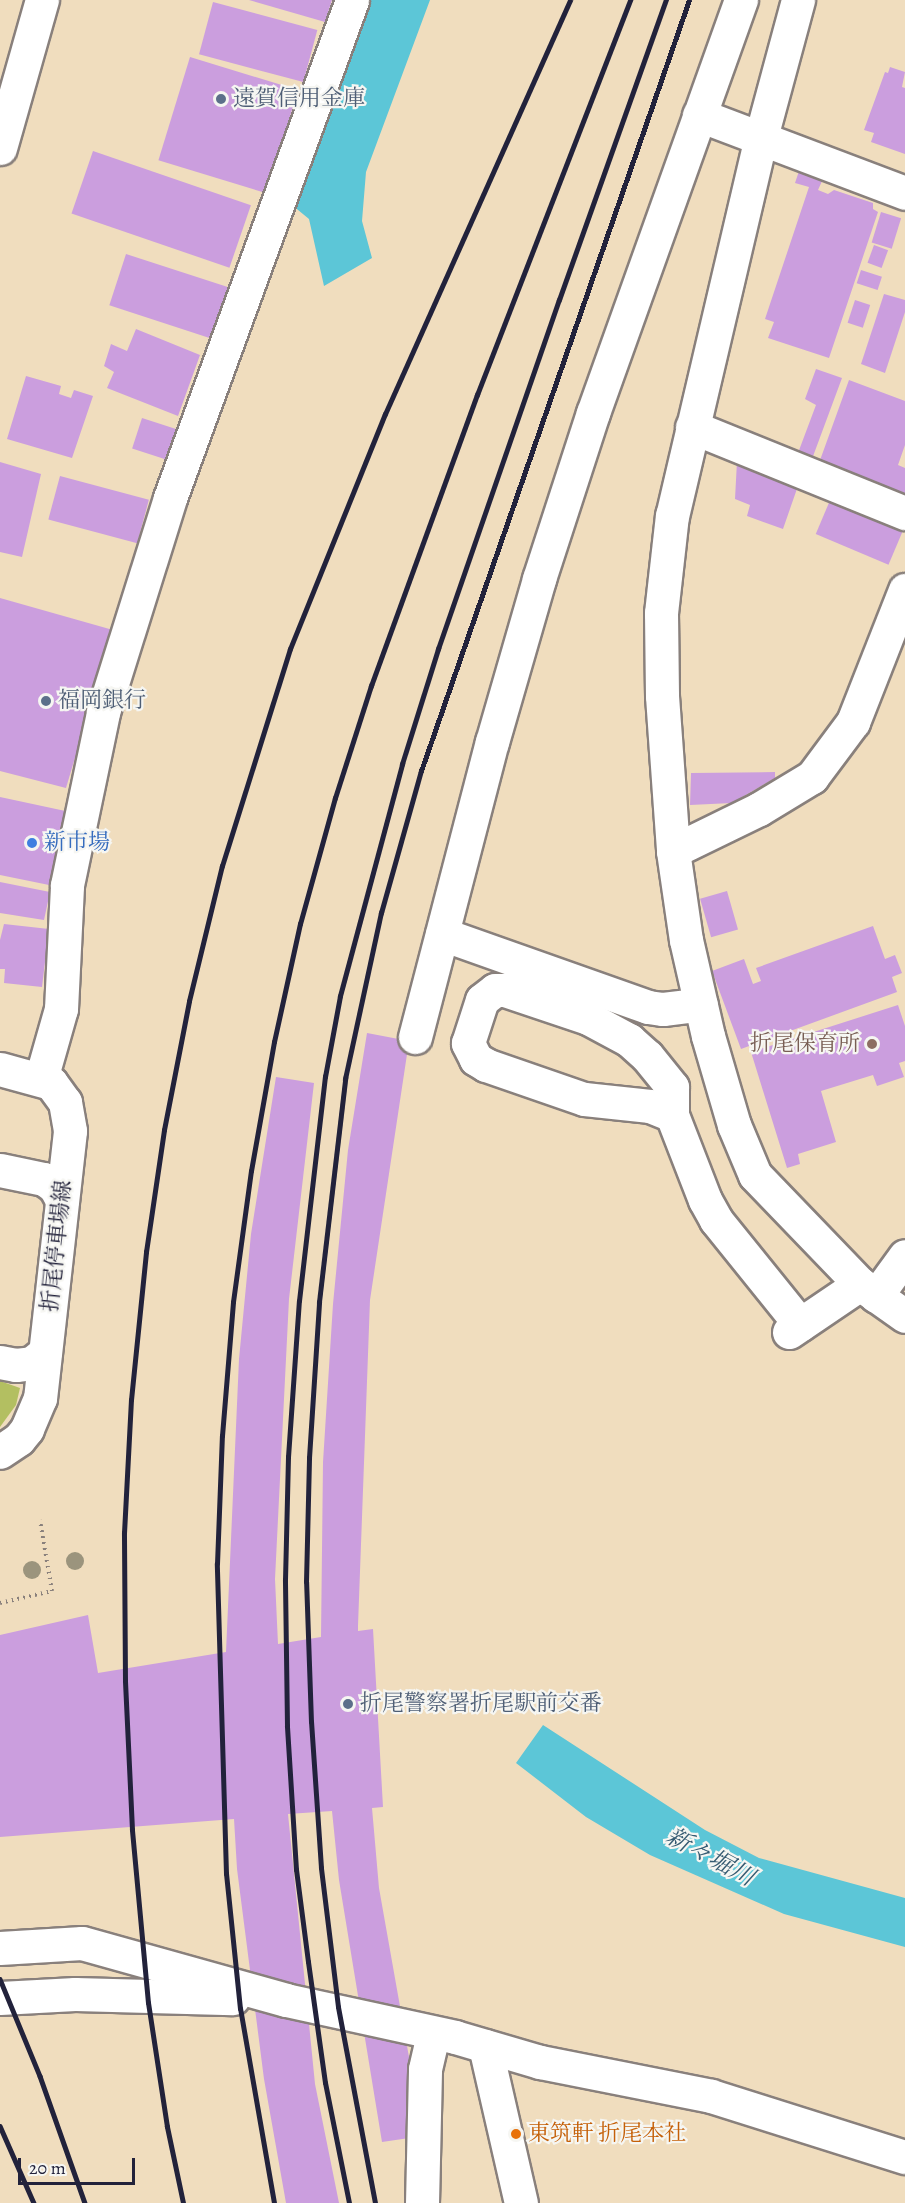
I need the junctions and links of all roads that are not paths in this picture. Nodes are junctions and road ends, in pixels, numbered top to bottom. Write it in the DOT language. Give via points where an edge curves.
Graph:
graph roads {
  1 [pos="42,0"];
  2 [pos="352,0"];
  3 [pos="741,0"];
  4 [pos="798,0"];
  5 [pos="699,115"];
  6 [pos="761,137"];
  7 [pos="0,148"];
  8 [pos="905,193"];
  9 [pos="692,427"];
  10 [pos="905,513"];
  11 [pos="905,590"];
  12 [pos="673,851"];
  13 [pos="442,934"];
  14 [pos="701,1004"];
  15 [pos="415,1037"];
  16 [pos="0,1069"];
  17 [pos="41,1079"];
  18 [pos="672,1115"];
  19 [pos="0,1170"];
  20 [pos="62,1200"];
  21 [pos="905,1256"];
  22 [pos="868,1290"];
  23 [pos="905,1316"];
  24 [pos="45,1352"];
  25 [pos="0,1362"];
  26 [pos="0,1452"];
  27 [pos="0,1948"];
  28 [pos="0,1998"];
  29 [pos="286,2000"];
  30 [pos="433,2033"];
  31 [pos="485,2046"];
  32 [pos="905,2157"];
  33 [pos="422,2203"];
  34 [pos="520,2203"];
  1 -- 7 [label="main road"];
  2 -- 17 [label="main road" via="170,498 103,712 67,885 61,1009"];
  3 -- 5 [label="main road"];
  4 -- 6 [label="main road"];
  5 -- 6 [label="main road"];
  5 -- 13 [label="main road" via="593,413 539,579"];
  6 -- 8 [label="main road"];
  6 -- 9 [label="main road"];
  9 -- 10 [label="main road"];
  9 -- 12 [label="main road" via="672,515 661,613 662,696"];
  11 -- 12 [label="main road" via="854,722 812,777 759,809"];
  12 -- 14 [label="main road" via="686,940"];
  13 -- 14 [label="main road" via="648,1007"];
  13 -- 15 [label="main road"];
  14 -- 22 [label="main road" via="734,1125 755,1175"];
  16 -- 17 [label="main road, 折尾停車場線"];
  17 -- 20 [label="main road, 折尾停車場線" via="59,1091 69,1117"];
  18 -- 18 [label="main road" via="650,1106 584,1099 476,1059 468,1042 482,1000 495,990 505,990 611,1029 661,1070 672,1087"];
  18 -- 22 [label="main road" via="716,1220 795,1328"];
  19 -- 20 [label="main road" via="45,1179 55,1186"];
  20 -- 24 [label="main road, 折尾停車場線"];
  21 -- 22 [label="main road"];
  22 -- 23 [label="main road"];
  24 -- 25 [label="main road" via="32,1363"];
  24 -- 26 [label="main road, 折尾停車場線" via="35,1415 19,1439"];
  27 -- 29 [label="main road" via="82,1943"];
  28 -- 29 [label="main road" via="75,1994"];
  29 -- 30 [label="main road"];
  30 -- 31 [label="main road"];
  30 -- 33 [label="main road" via="425,2069"];
  31 -- 32 [label="main road" via="540,2062 711,2096"];
  31 -- 34 [label="main road"];
}
